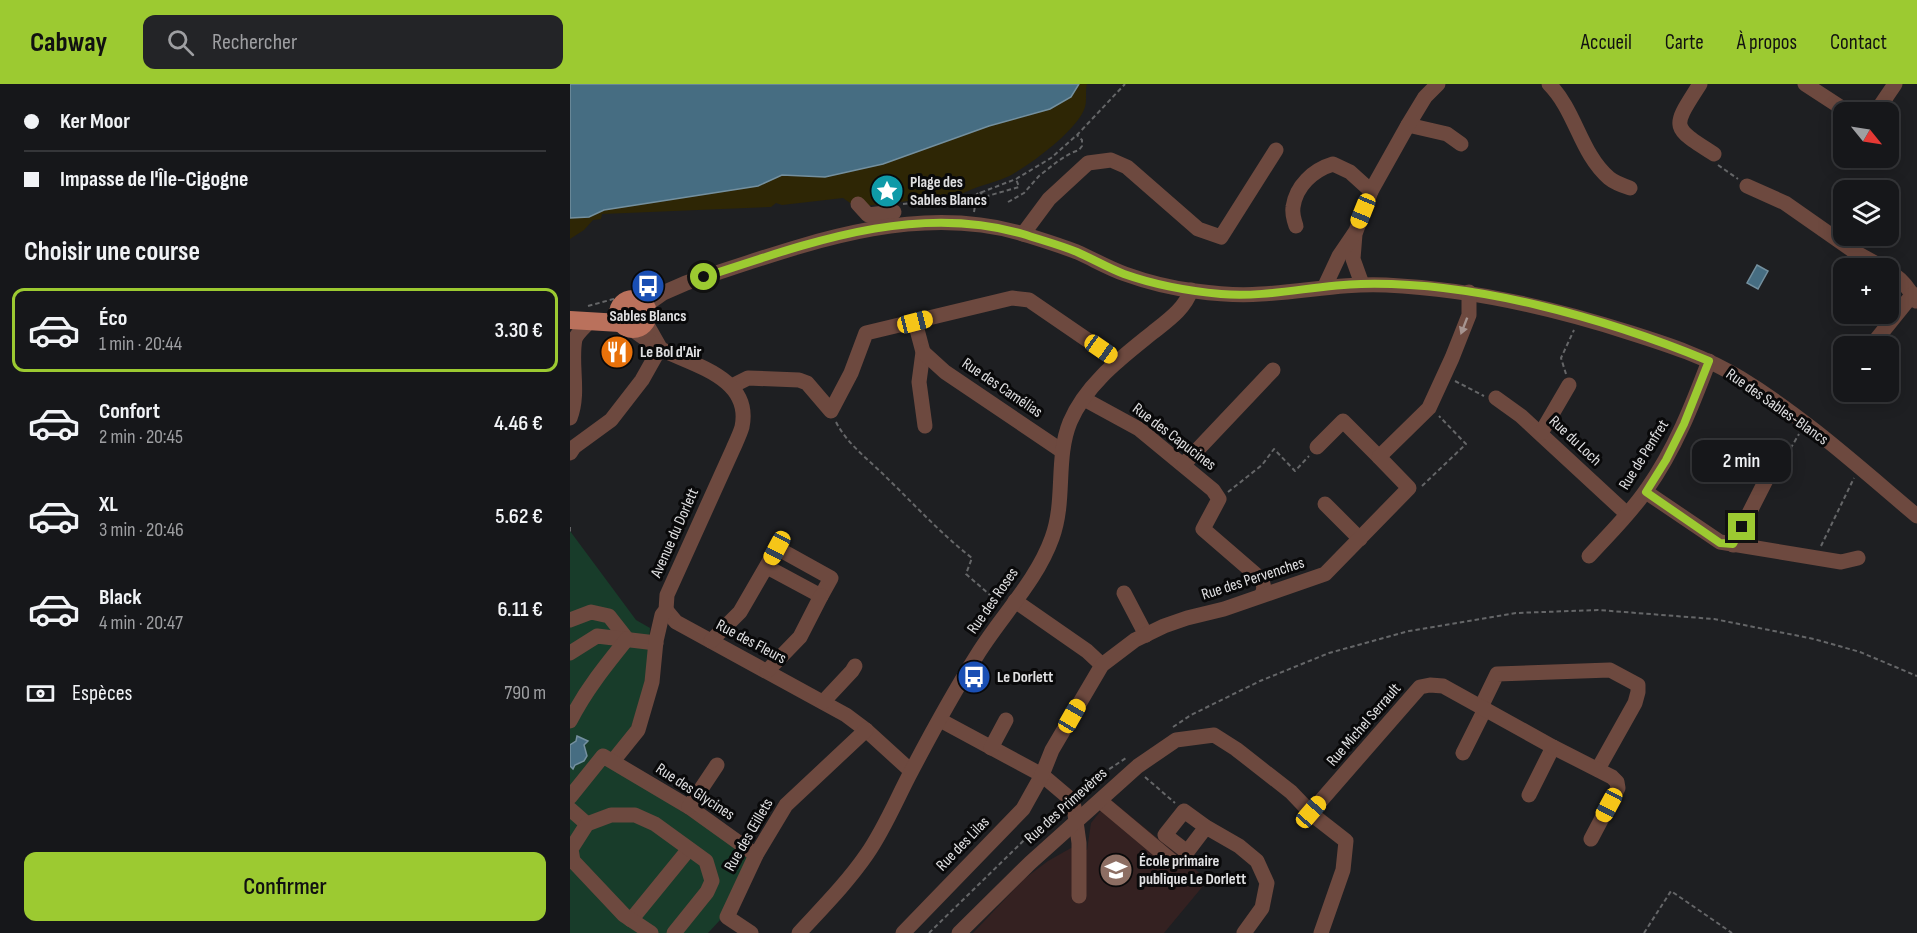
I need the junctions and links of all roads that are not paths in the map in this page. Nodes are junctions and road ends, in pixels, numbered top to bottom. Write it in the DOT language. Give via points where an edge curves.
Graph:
graph roads {
  1 [pos="1438,84"];
  2 [pos="1549,84"];
  3 [pos="1700,84"];
  4 [pos="1804,84"];
  5 [pos="1895,84"];
  6 [pos="1833,102"];
  7 [pos="1883,102"];
  8 [pos="1407,125"];
  9 [pos="1461,144"];
  10 [pos="1276,150"];
  11 [pos="1714,154"];
  12 [pos="1748,186"];
  13 [pos="1630,188"];
  14 [pos="1371,191"];
  15 [pos="858,204"];
  16 [pos="894,212"];
  17 [pos="1296,226"];
  18 [pos="1356,231"];
  19 [pos="1023,234"];
  20 [pos="1866,258"];
  21 [pos="1899,279"];
  22 [pos="1362,284"];
  23 [pos="1325,286"];
  24 [pos="1191,290"];
  25 [pos="1469,292"];
  26 [pos="1915,298"];
  27 [pos="578,317"];
  28 [pos="633,318"];
  29 [pos="915,322"];
  30 [pos="1880,336"];
  31 [pos="660,348"];
  32 [pos="923,352"];
  33 [pos="570,354"];
  34 [pos="1118,361"];
  35 [pos="1709,361"];
  36 [pos="1273,370"];
  37 [pos="732,386"];
  38 [pos="1569,386"];
  39 [pos="1496,398"];
  40 [pos="1083,399"];
  41 [pos="570,418"];
  42 [pos="925,426"];
  43 [pos="1541,433"];
  44 [pos="1317,447"];
  45 [pos="1062,451"];
  46 [pos="570,453"];
  47 [pos="1379,458"];
  48 [pos="1184,464"];
  49 [pos="1769,474"];
  50 [pos="1646,492"];
  51 [pos="1325,504"];
  52 [pos="1627,514"];
  53 [pos="1917,516"];
  54 [pos="1360,539"];
  55 [pos="1733,544"];
  56 [pos="1589,556"];
  57 [pos="1858,558"];
  58 [pos="766,567"];
  59 [pos="1124,592"];
  60 [pos="821,596"];
  61 [pos="1262,596"];
  62 [pos="1011,606"];
  63 [pos="666,610"];
  64 [pos="570,620"];
  65 [pos="1146,635"];
  66 [pos="627,639"];
  67 [pos="711,641"];
  68 [pos="656,643"];
  69 [pos="570,652"];
  70 [pos="1102,665"];
  71 [pos="855,666"];
  72 [pos="767,671"];
  73 [pos="823,702"];
  74 [pos="1483,708"];
  75 [pos="940,720"];
  76 [pos="1006,720"];
  77 [pos="570,721"];
  78 [pos="866,730"];
  79 [pos="1553,747"];
  80 [pos="991,748"];
  81 [pos="1463,753"];
  82 [pos="613,762"];
  83 [pos="717,765"];
  84 [pos="1598,769"];
  85 [pos="911,771"];
  86 [pos="1047,780"];
  87 [pos="1529,795"];
  88 [pos="570,797"];
  89 [pos="1105,805"];
  90 [pos="688,807"];
  91 [pos="570,809"];
  92 [pos="1311,812"];
  93 [pos="1075,823"];
  94 [pos="587,824"];
  95 [pos="1206,827"];
  96 [pos="1591,839"];
  97 [pos="689,849"];
  98 [pos="756,855"];
  99 [pos="1173,862"];
  100 [pos="1079,896"];
  101 [pos="631,920"];
  102 [pos="651,933"];
  103 [pos="674,933"];
  104 [pos="751,933"];
  105 [pos="799,933"];
  106 [pos="903,933"];
  107 [pos="959,933"];
  108 [pos="1244,933"];
  109 [pos="1321,933"];
  1 -- 8 [label="street"];
  2 -- 13 [label="street" via="1570,113 1596,165 1611,180"];
  3 -- 11 [label="street" via="1680,114 1679,126 1685,135"];
  4 -- 6 [label="street"];
  5 -- 7 [label="street"];
  8 -- 9 [label="street" via="1447,134"];
  8 -- 14 [label="street"];
  10 -- 19 [label="street" via="1221,237 1198,229 1127,167 1111,160 1088,163 1049,199"];
  12 -- 20 [label="street" via="1785,203"];
  14 -- 17 [label="street" via="1350,172 1333,164 1321,168 1297,192 1292,209"];
  14 -- 18 [label="street"];
  15 -- 16 [label="street" via="868,215"];
  18 -- 22 [label="street" via="1353,259"];
  18 -- 23 [label="street" via="1339,255"];
  19 -- 24 [label="street, Rue des Sables-Blancs" via="1123,274"];
  19 -- 28 [label="street, Rue des Sables-Blancs" via="940,222 838,235 686,283 663,293"];
  21 -- 26 [label="street"];
  22 -- 23 [label="street, Rue des Sables-Blancs"];
  22 -- 25 [label="street, Rue des Sables-Blancs"];
  23 -- 24 [label="street, Rue des Sables-Blancs" via="1260,294"];
  24 -- 34 [label="street, Rue des Roses" via="1177,312"];
  25 -- 35 [label="street, Rue des Sables-Blancs" via="1579,316"];
  25 -- 47 [label="street, one-way" via="1469,315 1429,408"];
  26 -- 30 [label="street"];
  27 -- 28 [label="main road, Rue des Sables-Blancs"];
  27 -- 33 [label="street"];
  28 -- 31 [label="street"];
  29 -- 32 [label="street"];
  29 -- 34 [label="street" via="1012,298 1029,300"];
  29 -- 37 [label="street" via="866,333 831,411 807,383 799,380 748,378"];
  31 -- 37 [label="street" via="715,373"];
  31 -- 46 [label="street" via="642,380 611,420"];
  32 -- 42 [label="street" via="919,382"];
  32 -- 45 [label="street, Rue des Camélias" via="945,372"];
  33 -- 41 [label="street" via="574,386"];
  34 -- 40 [label="street, Rue des Roses"];
  35 -- 50 [label="street, Rue de Penfret" via="1684,424"];
  35 -- 53 [label="street, Rue des Sables-Blancs" via="1806,425"];
  36 -- 48 [label="street"];
  37 -- 63 [label="street, Avenue du Dorlett" via="743,411 742,427 667,595"];
  38 -- 43 [label="street"];
  39 -- 43 [label="street, Rue du Loch"];
  40 -- 45 [label="street, Rue des Roses" via="1070,422"];
  40 -- 48 [label="street, Rue des Capucines" via="1139,429"];
  43 -- 52 [label="street, Rue du Loch"];
  44 -- 47 [label="street" via="1343,421"];
  45 -- 62 [label="street, Rue des Roses" via="1061,500 1053,536 1044,559"];
  47 -- 54 [label="street, Rue des Pervenches" via="1409,488"];
  48 -- 61 [label="street, Rue des Capucines" via="1220,499 1203,529 1262,580"];
  49 -- 55 [label="street"];
  50 -- 52 [label="street, Rue de Penfret"];
  50 -- 55 [label="street" via="1720,543"];
  51 -- 54 [label="street"];
  52 -- 56 [label="street, Rue de Penfret"];
  54 -- 61 [label="street, Rue des Pervenches" via="1325,574"];
  55 -- 57 [label="street" via="1841,562"];
  58 -- 60 [label="street"];
  58 -- 60 [label="street" via="777,548 831,578"];
  58 -- 67 [label="street" via="740,612"];
  59 -- 65 [label="street"];
  60 -- 72 [label="street" via="800,637"];
  61 -- 65 [label="street, Rue des Pervenches" via="1187,618"];
  62 -- 70 [label="street" via="1088,651"];
  62 -- 75 [label="street, Rue des Roses"];
  63 -- 67 [label="street, Rue des Fleurs" via="676,622"];
  63 -- 68 [label="street, Avenue du Dorlett"];
  64 -- 66 [label="street" via="591,612 609,616"];
  65 -- 70 [label="street, Rue des Pervenches"];
  66 -- 68 [label="street"];
  66 -- 69 [label="street" via="597,636"];
  66 -- 77 [label="street" via="599,673"];
  67 -- 72 [label="street, Rue des Fleurs"];
  68 -- 82 [label="street, Avenue du Dorlett" via="652,682 638,730"];
  70 -- 86 [label="street, Rue des Lilas" via="1052,750"];
  71 -- 73 [label="street"];
  72 -- 73 [label="street, Rue des Fleurs"];
  73 -- 78 [label="street, Rue des Fleurs"];
  74 -- 79 [label="street, Rue Michel Serrault"];
  74 -- 81 [label="street"];
  74 -- 84 [label="street" via="1497,674 1610,670 1638,685 1638,692"];
  74 -- 92 [label="street, Rue Michel Serrault" via="1443,686 1420,687"];
  75 -- 80 [label="street"];
  75 -- 85 [label="street, Rue des Roses"];
  76 -- 80 [label="street"];
  78 -- 85 [label="street, Rue des Fleurs"];
  78 -- 98 [label="street, Rue des Œillets" via="786,805"];
  79 -- 84 [label="street, Rue Michel Serrault"];
  79 -- 87 [label="street"];
  80 -- 86 [label="street"];
  82 -- 88 [label="street" via="603,756"];
  82 -- 90 [label="street, Rue des Glycines"];
  83 -- 90 [label="street"];
  84 -- 96 [label="street, Rue Michel Serrault" via="1612,777 1618,788"];
  85 -- 105 [label="street, Rue des Roses" via="868,853"];
  86 -- 93 [label="street" via="1068,797 1074,807"];
  86 -- 106 [label="street, Rue des Lilas"];
  89 -- 99 [label="street"];
  90 -- 98 [label="street, Rue des Glycines"];
  91 -- 94 [label="street"];
  92 -- 93 [label="street, Rue des Primevères" via="1291,792 1214,735 1176,740 1135,769"];
  92 -- 109 [label="street" via="1346,841 1343,870"];
  93 -- 100 [label="street"];
  93 -- 107 [label="street, Rue des Primevères"];
  94 -- 97 [label="street" via="611,815 635,815 655,824"];
  94 -- 101 [label="street" via="571,849 573,861"];
  95 -- 95 [label="street" via="1184,811 1165,835 1187,852"];
  95 -- 108 [label="street" via="1257,861 1267,883 1262,908"];
  97 -- 101 [label="street"];
  97 -- 103 [label="street" via="706,861 712,880"];
  98 -- 104 [label="street, Rue des Œillets" via="727,917"];
  101 -- 102 [label="street"];
}
